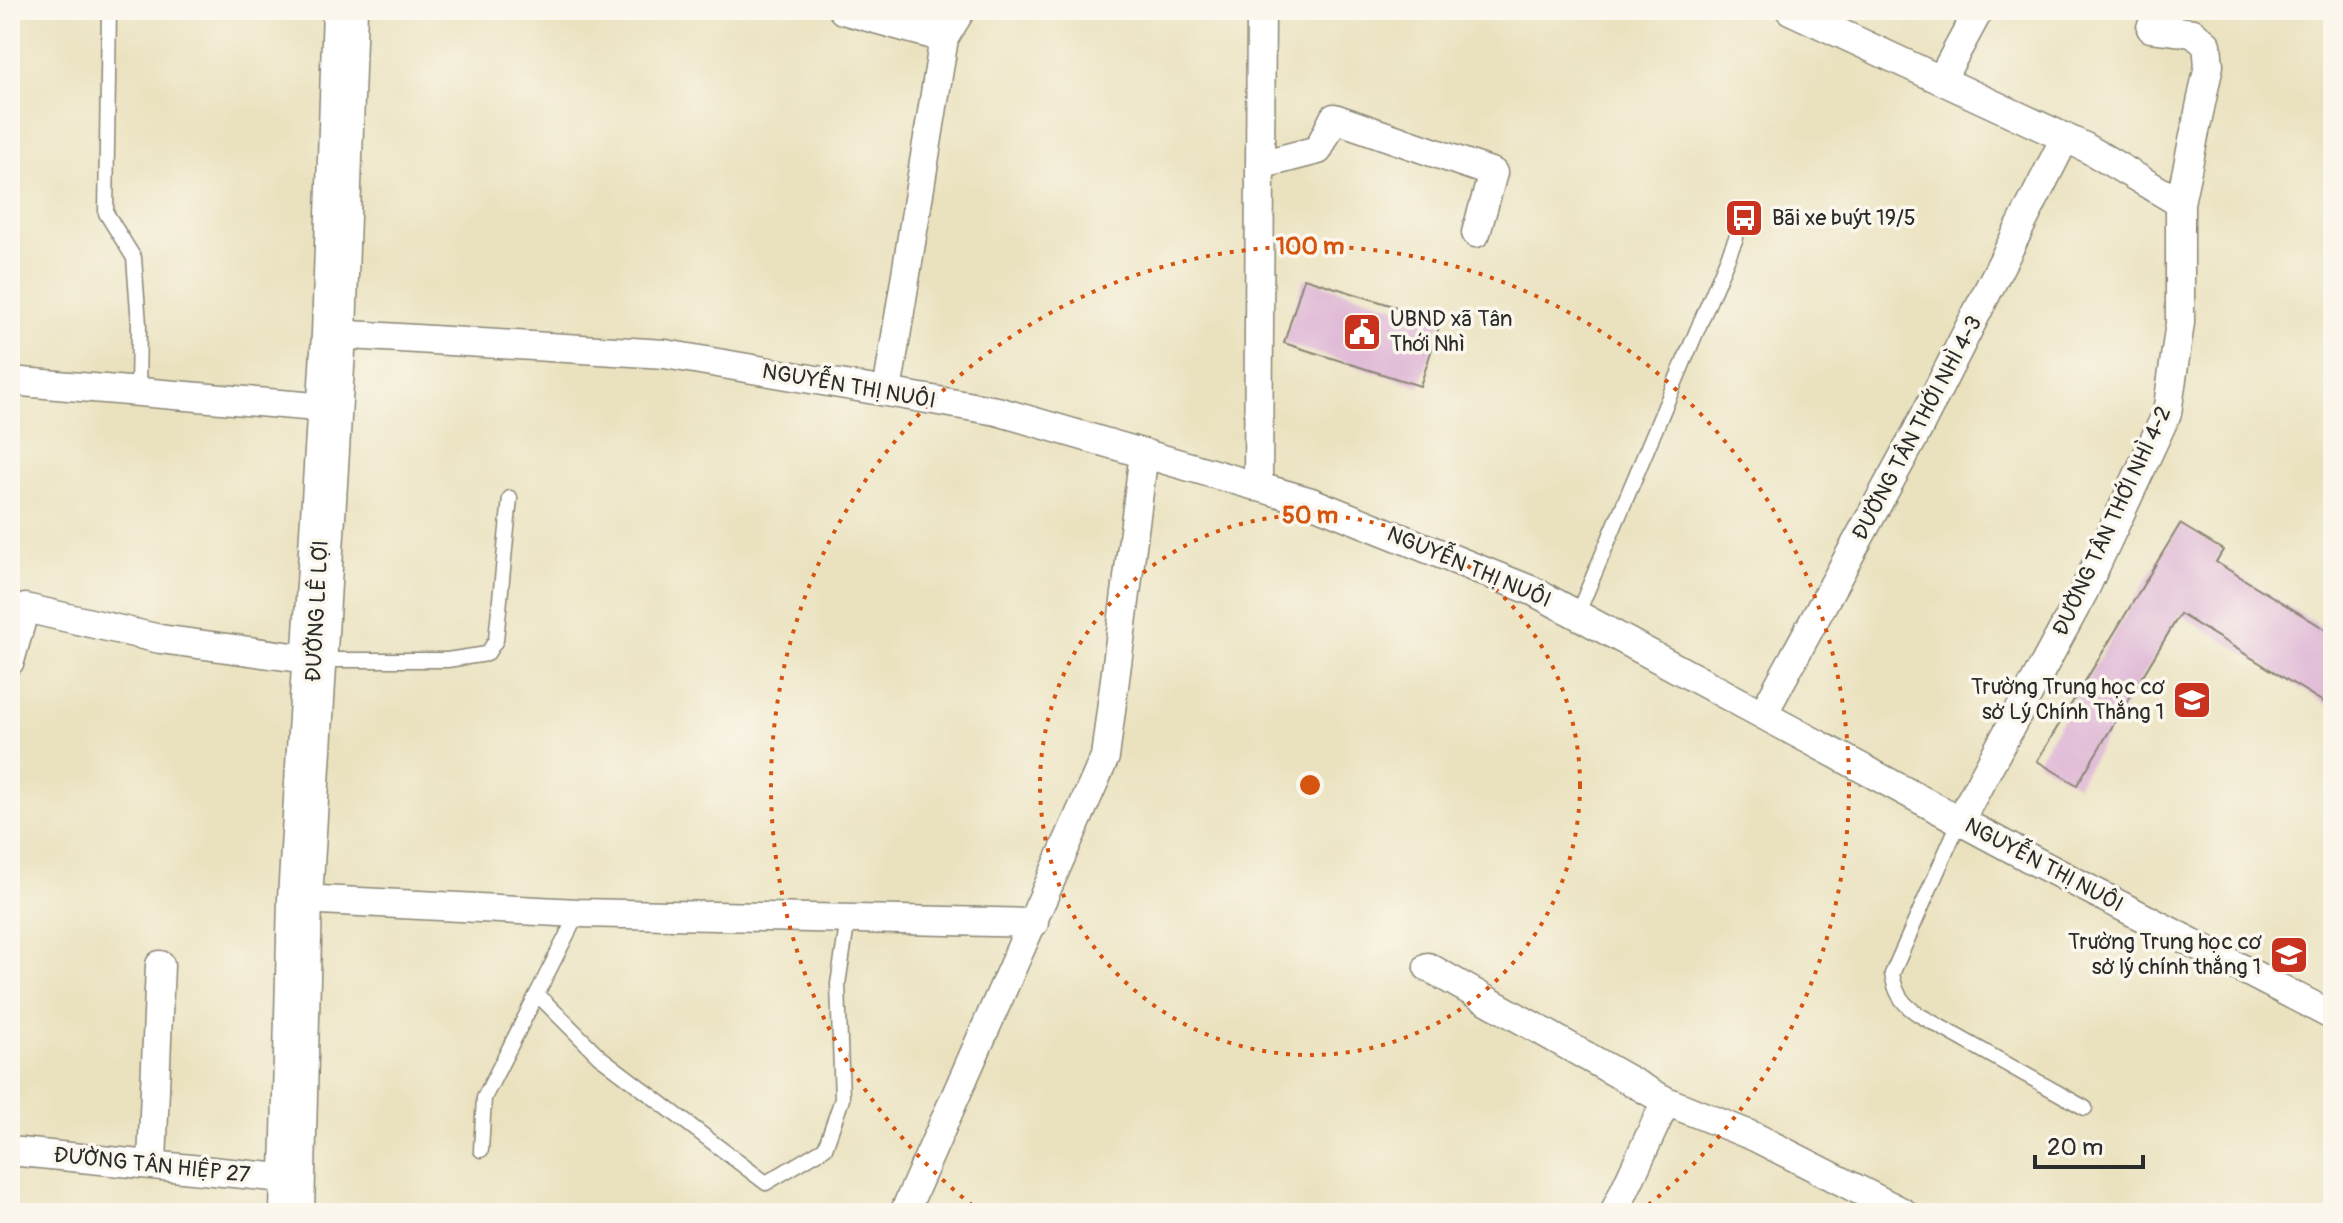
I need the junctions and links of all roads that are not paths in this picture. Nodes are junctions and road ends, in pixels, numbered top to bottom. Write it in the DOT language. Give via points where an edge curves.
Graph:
graph roads {
  1 [pos="109,10"];
  2 [pos="345,10"];
  3 [pos="843,10"];
  4 [pos="961,10"];
  5 [pos="1261,10"];
  6 [pos="1790,10"];
  7 [pos="1979,10"];
  8 [pos="2151,28"];
  9 [pos="944,38"];
  10 [pos="1941,80"];
  11 [pos="2065,138"];
  12 [pos="1260,165"];
  13 [pos="2180,203"];
  14 [pos="1476,233"];
  15 [pos="1736,238"];
  16 [pos="334,334"];
  17 [pos="10,381"];
  18 [pos="138,392"];
  19 [pos="887,392"];
  20 [pos="328,408"];
  21 [pos="1144,453"];
  22 [pos="1258,487"];
  23 [pos="510,498"];
  24 [pos="17,606"];
  25 [pos="1577,615"];
  26 [pos="315,660"];
  27 [pos="10,661"];
  28 [pos="1763,714"];
  29 [pos="1960,820"];
  30 [pos="300,899"];
  31 [pos="578,913"];
  32 [pos="848,919"];
  33 [pos="1034,923"];
  34 [pos="160,965"];
  35 [pos="1428,967"];
  36 [pos="538,995"];
  37 [pos="2333,1016"];
  38 [pos="1666,1101"];
  39 [pos="2085,1108"];
  40 [pos="481,1150"];
  41 [pos="10,1151"];
  42 [pos="152,1163"];
  43 [pos="293,1196"];
  44 [pos="904,1213"];
  45 [pos="1614,1213"];
  46 [pos="1904,1213"];
  1 -- 18 [label="lane" via="106,213 134,258"];
  2 -- 16 [label="main road, ĐƯỜNG LÊ LỢI"];
  3 -- 9 [label="street"];
  4 -- 9 [label="street"];
  5 -- 12 [label="street"];
  6 -- 10 [label="street"];
  7 -- 10 [label="street"];
  8 -- 13 [label="street, ĐƯỜNG TÂN THỚI NHÌ 4-2" via="2193,33 2207,45 2209,65"];
  9 -- 19 [label="street"];
  10 -- 11 [label="street"];
  11 -- 13 [label="street"];
  11 -- 28 [label="street, ĐƯỜNG TÂN THỚI NHÌ 4-3" via="1915,435"];
  12 -- 14 [label="street" via="1318,150 1334,118 1493,173"];
  12 -- 22 [label="street"];
  13 -- 29 [label="street, ĐƯỜNG TÂN THỚI NHÌ 4-2" via="2180,323 2167,413 2084,591"];
  15 -- 25 [label="lane"];
  16 -- 19 [label="street, NGUYỄN THỊ NUÔI" via="665,354"];
  16 -- 20 [label="main road, ĐƯỜNG LÊ LỢI"];
  17 -- 18 [label="street"];
  18 -- 20 [label="street"];
  19 -- 21 [label="street, NGUYỄN THỊ NUÔI" via="997,411"];
  20 -- 26 [label="main road, ĐƯỜNG LÊ LỢI"];
  21 -- 22 [label="street, NGUYỄN THỊ NUÔI"];
  21 -- 33 [label="street" via="1105,757"];
  22 -- 25 [label="street, NGUYỄN THỊ NUÔI" via="1311,502 1533,591"];
  23 -- 26 [label="lane" via="496,640 487,654 447,660"];
  24 -- 26 [label="street" via="160,639"];
  24 -- 27 [label="street"];
  25 -- 28 [label="street, NGUYỄN THỊ NUÔI"];
  26 -- 30 [label="main road, ĐƯỜNG LÊ LỢI"];
  28 -- 29 [label="street, NGUYỄN THỊ NUÔI"];
  29 -- 37 [label="street, NGUYỄN THỊ NUÔI"];
  29 -- 39 [label="lane" via="1892,974 1896,991 1904,1006"];
  30 -- 31 [label="street"];
  30 -- 43 [label="main road, ĐƯỜNG LÊ LỢI"];
  31 -- 32 [label="street"];
  31 -- 36 [label="lane"];
  32 -- 33 [label="street"];
  32 -- 36 [label="lane" via="838,984 842,1099 825,1148 766,1183 599,1056"];
  33 -- 44 [label="street"];
  34 -- 42 [label="street"];
  35 -- 38 [label="street"];
  36 -- 40 [label="lane" via="484,1098"];
  38 -- 45 [label="street"];
  38 -- 46 [label="street" via="1755,1137"];
  41 -- 42 [label="street, ĐƯỜNG TÂN HIỆP 27"];
  42 -- 43 [label="street, ĐƯỜNG TÂN HIỆP 27"];
}
